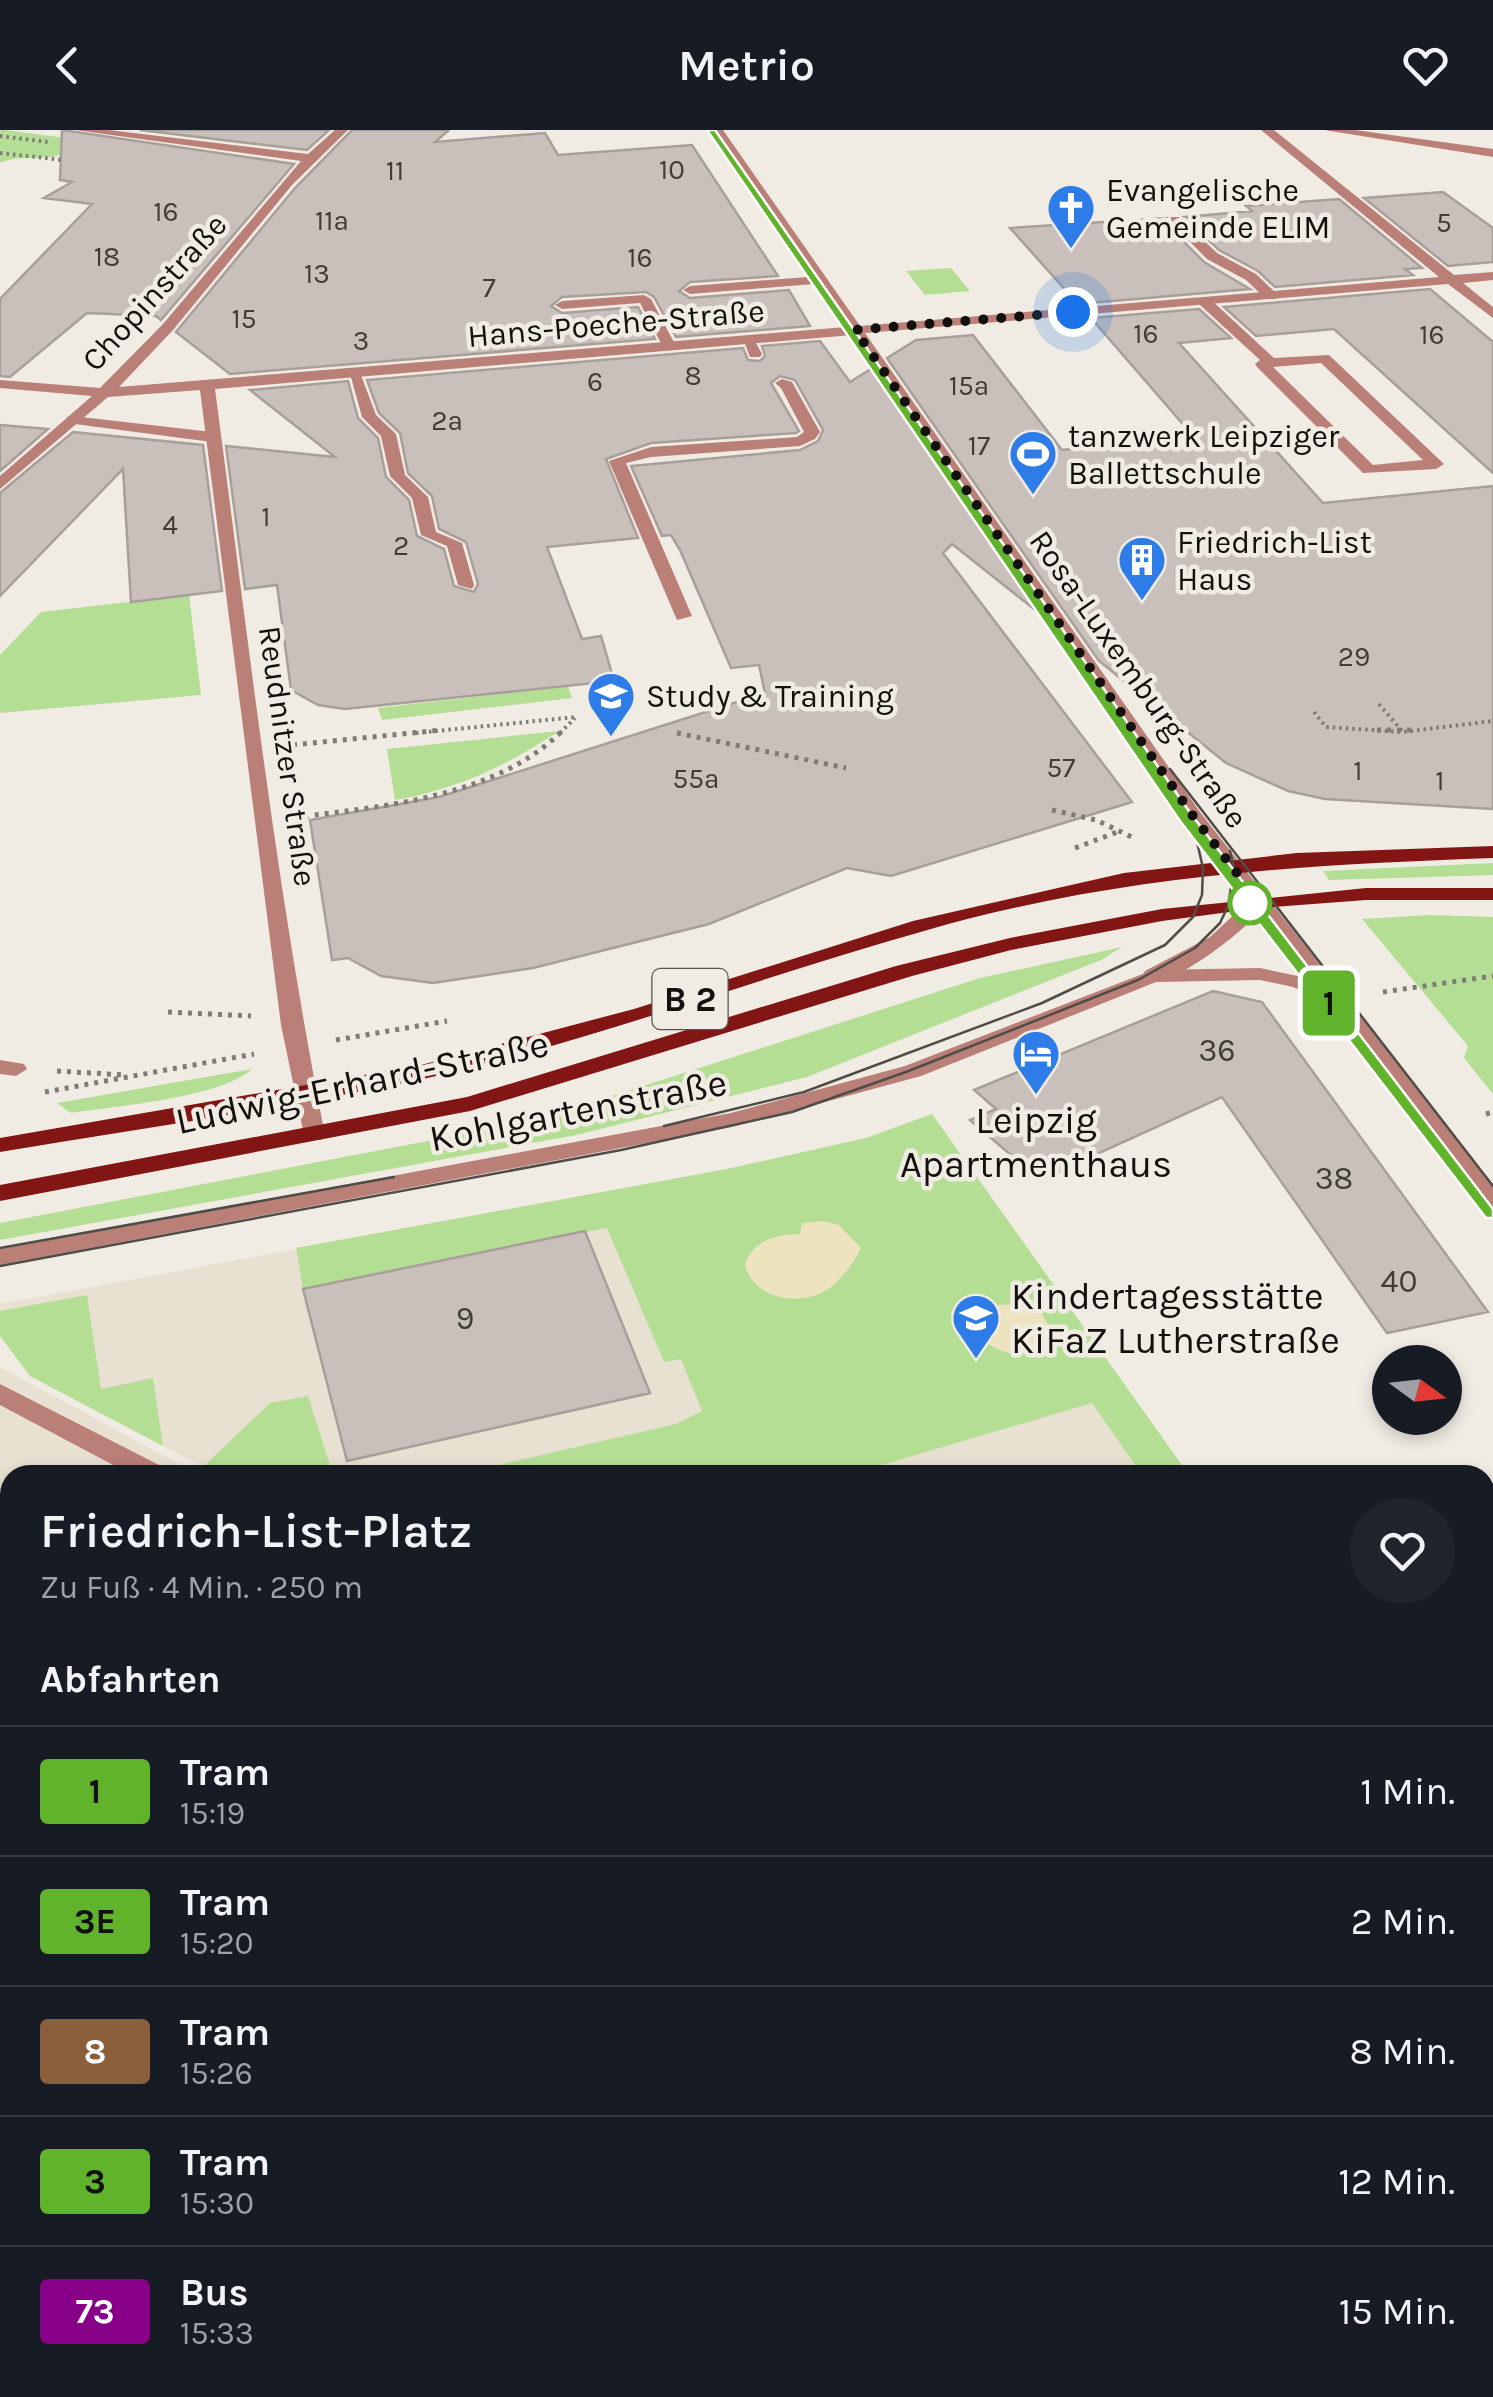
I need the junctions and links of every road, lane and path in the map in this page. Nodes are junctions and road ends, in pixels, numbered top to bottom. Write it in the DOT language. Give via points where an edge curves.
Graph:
graph roads {
  1 [pos="81,130"];
  2 [pos="178,130"];
  3 [pos="342,130"];
  4 [pos="717,130"];
  5 [pos="1267,130"];
  6 [pos="1330,130"];
  7 [pos="0,136"];
  8 [pos="165,140"];
  9 [pos="59,143"];
  10 [pos="0,153"];
  11 [pos="1493,153"];
  12 [pos="308,158"];
  13 [pos="64,160"];
  14 [pos="1176,220"];
  15 [pos="1493,276"];
  16 [pos="820,280"];
  17 [pos="1450,280"];
  18 [pos="690,290"];
  19 [pos="1271,296"];
  20 [pos="1204,301"];
  21 [pos="562,305"];
  22 [pos="1493,314"];
  23 [pos="855,330"];
  24 [pos="747,340"];
  25 [pos="669,346"];
  26 [pos="756,354"];
  27 [pos="1271,363"];
  28 [pos="354,373"];
  29 [pos="782,383"];
  30 [pos="0,384"];
  31 [pos="207,385"];
  32 [pos="102,393"];
  33 [pos="72,420"];
  34 [pos="212,437"];
  35 [pos="1156,459"];
  36 [pos="1083,464"];
  37 [pos="1120,471"];
  38 [pos="1091,474"];
  39 [pos="0,484"];
  40 [pos="466,585"];
  41 [pos="684,616"];
  42 [pos="1380,704"];
  43 [pos="1314,712"];
  44 [pos="1493,721"];
  45 [pos="1402,732"];
  46 [pos="677,733"];
  47 [pos="252,749"];
  48 [pos="846,768"];
  49 [pos="1052,810"];
  50 [pos="305,816"];
  51 [pos="1120,831"];
  52 [pos="1139,842"];
  53 [pos="1493,852"];
  54 [pos="1061,853"];
  55 [pos="1231,865"];
  56 [pos="1493,894"];
  57 [pos="1259,902"];
  58 [pos="1153,976"];
  59 [pos="1493,976"];
  60 [pos="1383,992"];
  61 [pos="1330,996"];
  62 [pos="168,1012"];
  63 [pos="252,1016"];
  64 [pos="398,1030"];
  65 [pos="298,1047"];
  66 [pos="8,1068"];
  67 [pos="136,1075"];
  68 [pos="306,1092"];
  69 [pos="34,1094"];
  70 [pos="313,1134"];
  71 [pos="0,1145"];
  72 [pos="0,1192"];
  73 [pos="1493,1202"];
  74 [pos="0,1258"];
  75 [pos="0,1393"];
  76 [pos="135,1465"];
  1 -- 8 [label="street"];
  2 -- 8 [label="street"];
  3 -- 12 [label="street, Chopinstraße"];
  4 -- 16 [label="street, Rosa-Luxemburg-Straße"];
  5 -- 17 [label="street"];
  6 -- 11 [label="street"];
  7 -- 9 [label="path"];
  8 -- 12 [label="street"];
  10 -- 13 [label="path"];
  12 -- 32 [label="street, Chopinstraße" via="205,285"];
  14 -- 19 [label="street" via="1212,256"];
  15 -- 17 [label="street, Hans-Poeche-Straße"];
  16 -- 18 [label="street"];
  16 -- 23 [label="street, Rosa-Luxemburg-Straße"];
  17 -- 19 [label="street, Hans-Poeche-Straße"];
  17 -- 22 [label="street"];
  19 -- 20 [label="street, Hans-Poeche-Straße"];
  20 -- 23 [label="street, Hans-Poeche-Straße"];
  20 -- 27 [label="street"];
  21 -- 25 [label="street" via="644,299"];
  23 -- 24 [label="street, Hans-Poeche-Straße"];
  23 -- 55 [label="street, Rosa-Luxemburg-Straße"];
  24 -- 25 [label="street, Hans-Poeche-Straße"];
  24 -- 26 [label="street"];
  25 -- 28 [label="street, Hans-Poeche-Straße"];
  27 -- 27 [label="street" via="1262,364 1370,470 1436,464 1324,358"];
  28 -- 31 [label="street, Hans-Poeche-Straße"];
  28 -- 40 [label="street" via="369,417 388,434 398,476 420,497 429,535 454,543"];
  29 -- 41 [label="street" via="812,432 800,441 650,452 617,461"];
  30 -- 32 [label="street, Hans-Poeche-Straße"];
  31 -- 32 [label="street, Hans-Poeche-Straße"];
  31 -- 34 [label="street, Reudnitzer Straße"];
  32 -- 33 [label="street, Chopinstraße"];
  33 -- 34 [label="street"];
  33 -- 39 [label="street, Chopinstraße"];
  34 -- 47 [label="street, Reudnitzer Straße"];
  35 -- 37 [label="path"];
  36 -- 38 [label="path"];
  42 -- 45 [label="path"];
  43 -- 45 [label="path" via="1326,727"];
  44 -- 45 [label="path"];
  46 -- 48 [label="path"];
  47 -- 50 [label="path" via="576,716 564,732 482,778 433,796"];
  47 -- 65 [label="street, Reudnitzer Straße"];
  49 -- 51 [label="path"];
  51 -- 52 [label="path"];
  51 -- 54 [label="path"];
  53 -- 55 [label="main road, B 2"];
  55 -- 57 [label="street, Rosa-Luxemburg-Straße"];
  55 -- 68 [label="main road, Ludwig-Erhard-Straße / B 2" via="1124,879 920,925 623,1019 422,1072"];
  56 -- 57 [label="main road, B 2"];
  57 -- 58 [label="street, Kohlgartenstraße" via="1218,941"];
  57 -- 61 [label="street, Rosa-Luxemburg-Straße"];
  57 -- 70 [label="main road, Ludwig-Erhard-Straße / B 2" via="951,958 470,1104"];
  58 -- 61 [label="street, Kohlgartenstraße" via="1260,974"];
  58 -- 74 [label="street, Kohlgartenstraße" via="913,1071 816,1101"];
  59 -- 60 [label="path"];
  61 -- 73 [label="street, Rosa-Luxemburg-Straße"];
  62 -- 63 [label="path"];
  64 -- 65 [label="path"];
  65 -- 67 [label="path"];
  65 -- 68 [label="street, Reudnitzer Straße"];
  66 -- 67 [label="path"];
  67 -- 69 [label="path"];
  68 -- 70 [label="street, Reudnitzer Straße"];
  68 -- 71 [label="main road, Ludwig-Erhard-Straße / B 2"];
  70 -- 72 [label="main road, Ludwig-Erhard-Straße / B 2"];
  75 -- 76 [label="street"];
}
